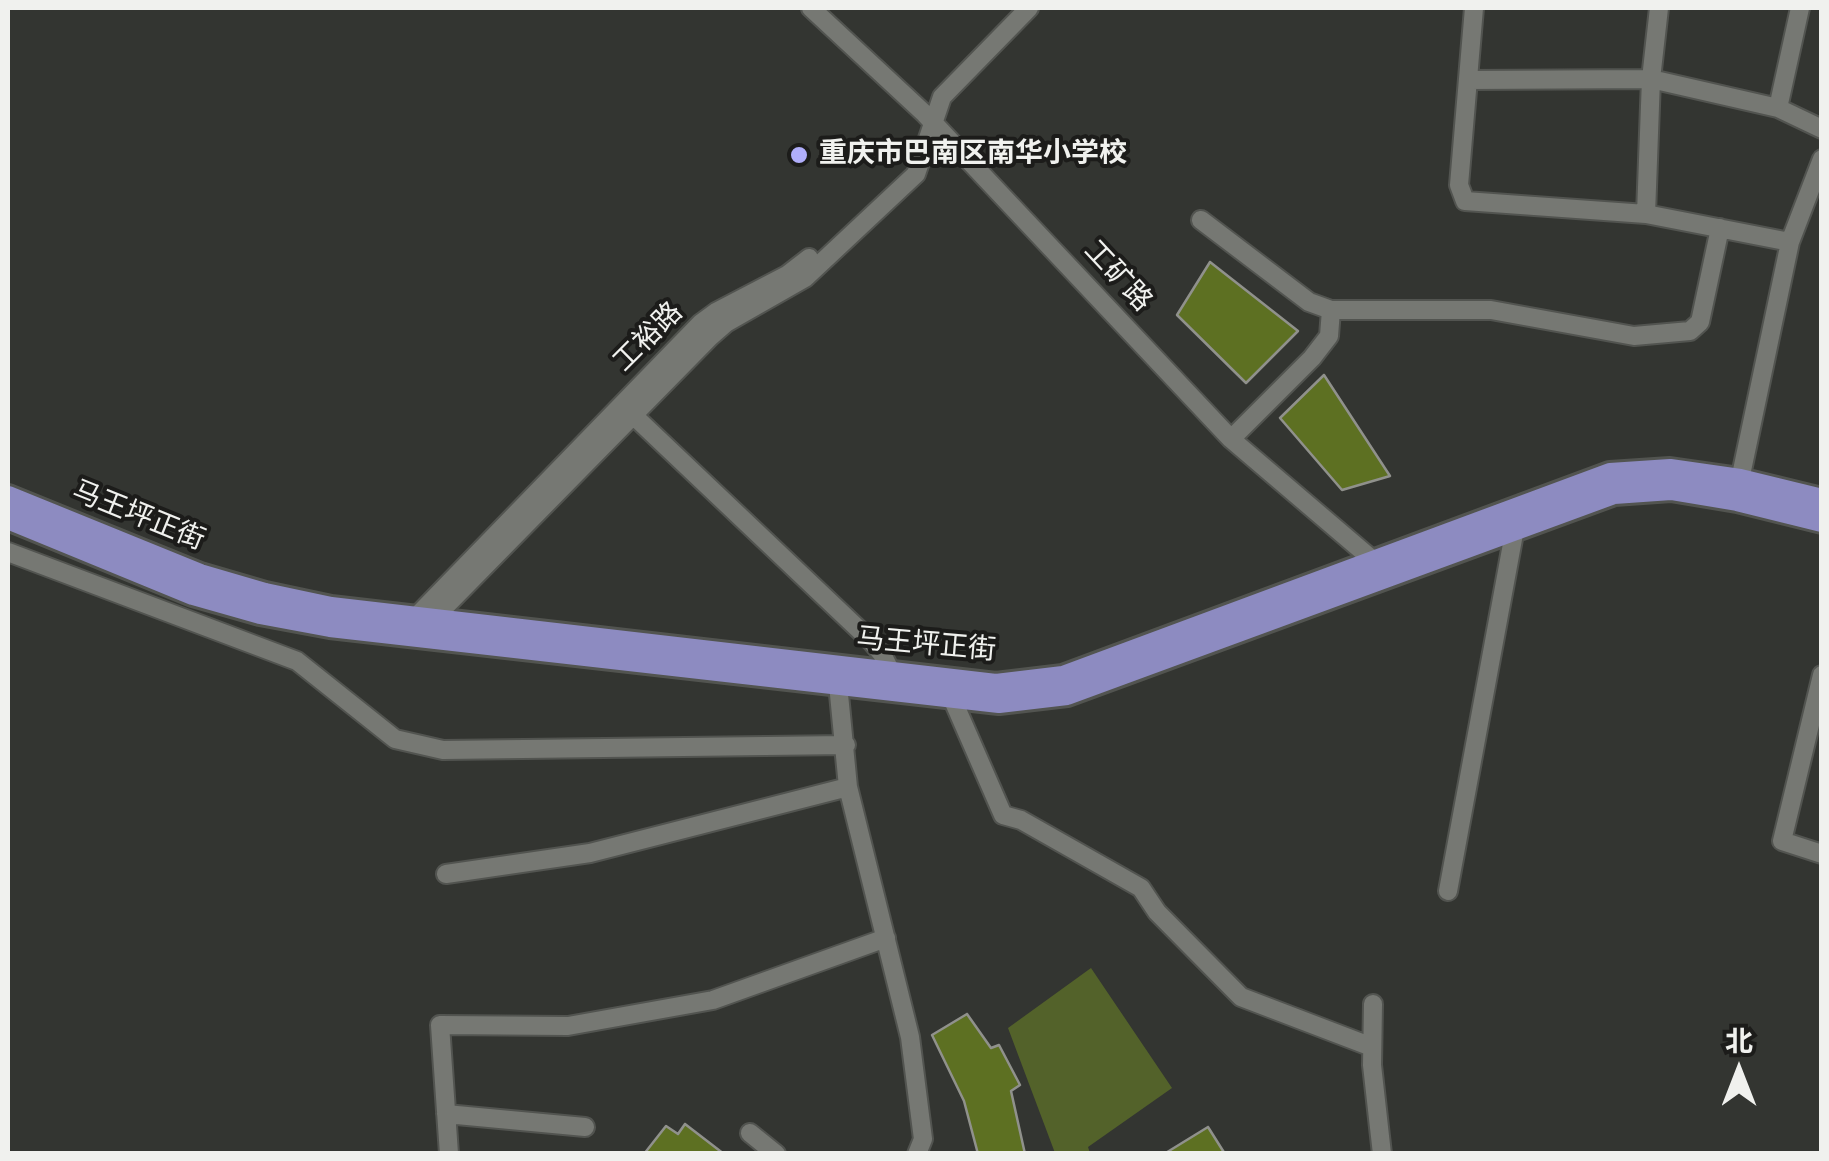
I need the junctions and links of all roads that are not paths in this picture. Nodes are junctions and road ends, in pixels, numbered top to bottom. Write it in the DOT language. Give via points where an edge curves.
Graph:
graph roads {
  1 [pos="812,8"];
  2 [pos="1012,8"];
  3 [pos="1029,8"];
  4 [pos="1474,8"];
  5 [pos="1659,8"];
  6 [pos="1800,8"];
  7 [pos="1651,79"];
  8 [pos="1468,80"];
  9 [pos="1778,108"];
  10 [pos="929,119"];
  11 [pos="1822,128"];
  12 [pos="1822,160"];
  13 [pos="1646,214"];
  14 [pos="1201,220"];
  15 [pos="1720,228"];
  16 [pos="1790,242"];
  17 [pos="1331,310"];
  18 [pos="634,416"];
  19 [pos="1231,440"];
  20 [pos="1740,480"];
  21 [pos="8,497"];
  22 [pos="1822,500"];
  23 [pos="8,518"];
  24 [pos="1822,521"];
  25 [pos="1515,528"];
  26 [pos="8,552"];
  27 [pos="1382,568"];
  28 [pos="423,619"];
  29 [pos="892,674"];
  30 [pos="1822,675"];
  31 [pos="838,684"];
  32 [pos="952,698"];
  33 [pos="846,745"];
  34 [pos="848,787"];
  35 [pos="1822,854"];
  36 [pos="446,874"];
  37 [pos="1448,891"];
  38 [pos="886,938"];
  39 [pos="1373,1004"];
  40 [pos="1372,1047"];
  41 [pos="446,1114"];
  42 [pos="585,1126"];
  43 [pos="750,1133"];
  44 [pos="449,1154"];
  45 [pos="776,1154"];
  46 [pos="917,1154"];
  47 [pos="1382,1154"];
  1 -- 10 [label="street, 工矿路"];
  2 -- 10 [label="street" via="936,87"];
  3 -- 10 [label="street" via="942,97"];
  4 -- 8 [label="street"];
  5 -- 7 [label="street"];
  6 -- 9 [label="street"];
  7 -- 8 [label="street"];
  7 -- 9 [label="street"];
  7 -- 13 [label="street"];
  8 -- 13 [label="street" via="1459,185 1465,201"];
  9 -- 11 [label="street"];
  10 -- 18 [label="street, 工裕路" via="916,174 805,278 718,330"];
  10 -- 19 [label="street, 工矿路"];
  10 -- 28 [label="street, 工裕路" via="908,166 798,268 702,323"];
  12 -- 16 [label="street"];
  13 -- 15 [label="street"];
  14 -- 17 [label="street" via="1309,302"];
  15 -- 16 [label="street"];
  15 -- 17 [label="street" via="1700,322 1690,330 1634,336 1491,310"];
  16 -- 20 [label="street"];
  17 -- 19 [label="street" via="1321,347"];
  18 -- 28 [label="street, 工裕路"];
  18 -- 29 [label="street" via="871,640"];
  19 -- 27 [label="street, 工矿路"];
  20 -- 22 [label="main road, 马王坪正街"];
  20 -- 27 [label="main road, 马王坪正街" via="1670,470 1610,474"];
  21 -- 28 [label="main road, 马王坪正街" via="200,575 332,608"];
  23 -- 31 [label="main road, 马王坪正街" via="193,594 260,613"];
  24 -- 25 [label="main road, 马王坪正街" via="1671,489 1614,493"];
  25 -- 27 [label="main road, 马王坪正街"];
  25 -- 37 [label="street"];
  26 -- 33 [label="street" via="297,661 394,739 443,750"];
  27 -- 29 [label="main road, 马王坪正街" via="1062,677 996,685"];
  27 -- 32 [label="main road, 马王坪正街" via="1067,694 999,702"];
  28 -- 29 [label="main road, 马王坪正街"];
  30 -- 35 [label="street" via="1782,841"];
  31 -- 32 [label="main road, 马王坪正街"];
  31 -- 33 [label="street"];
  32 -- 40 [label="street" via="1002,815 1140,888 1241,996"];
  33 -- 34 [label="street"];
  34 -- 36 [label="street" via="590,853"];
  34 -- 38 [label="street"];
  38 -- 41 [label="street" via="713,1000 568,1026 440,1025"];
  38 -- 46 [label="street" via="910,1038 922,1139"];
  39 -- 40 [label="street"];
  40 -- 47 [label="street"];
  41 -- 42 [label="street"];
  41 -- 44 [label="street"];
  43 -- 45 [label="street"];
}
